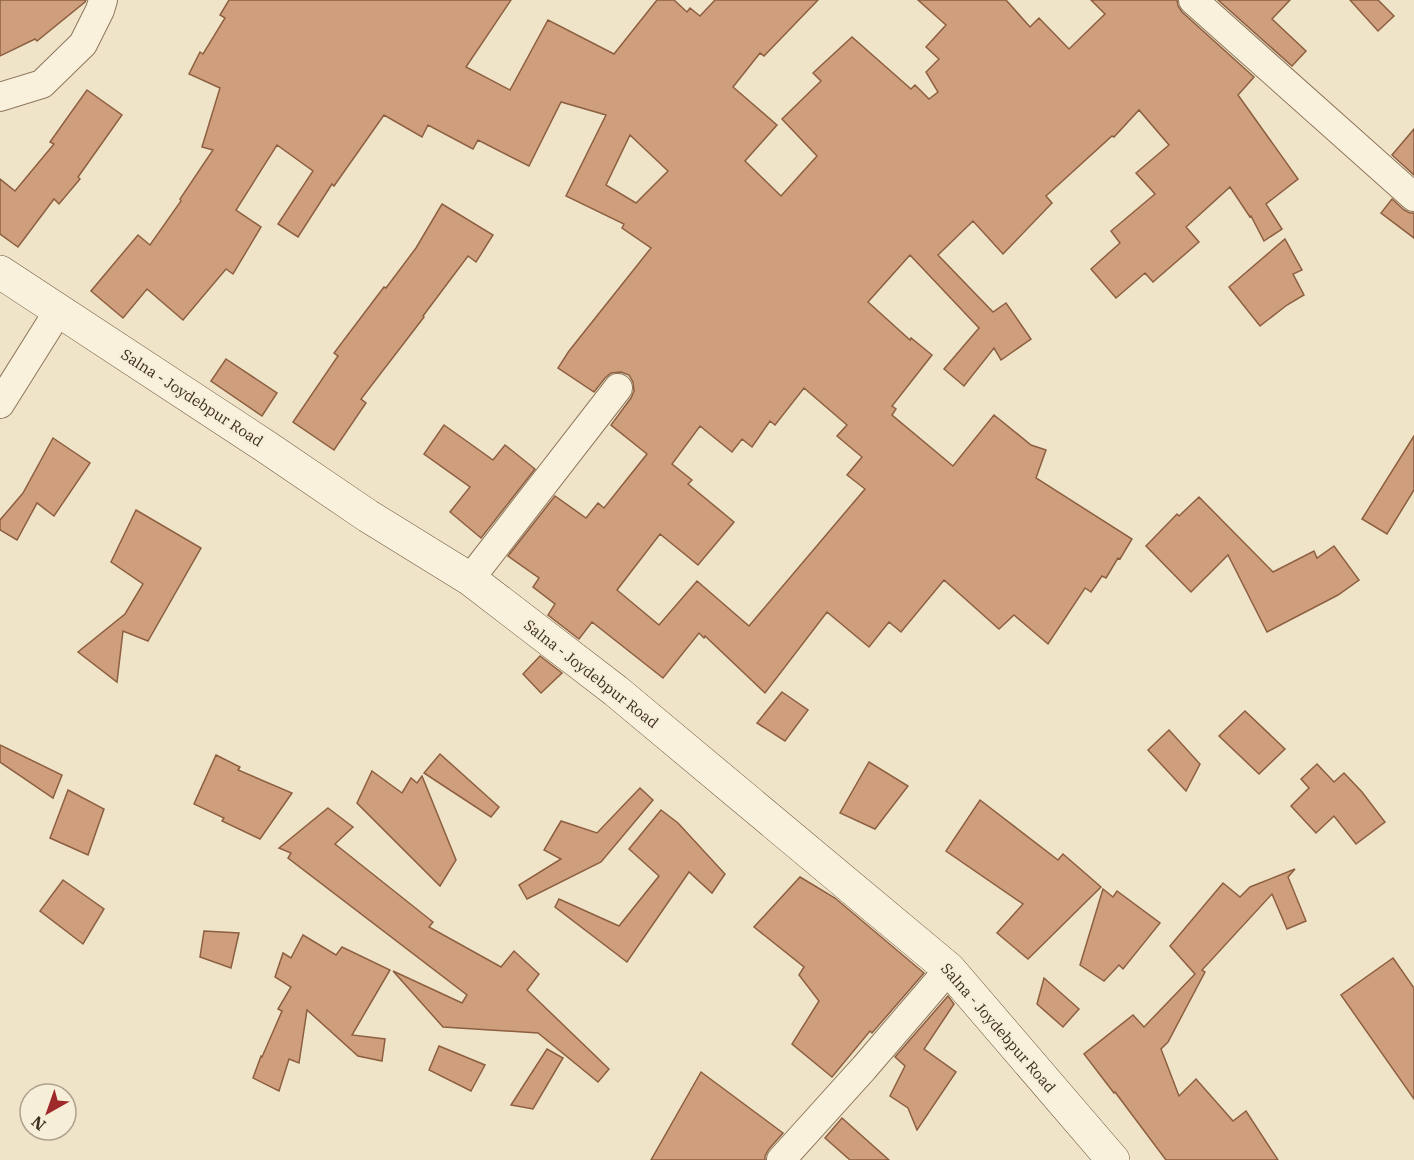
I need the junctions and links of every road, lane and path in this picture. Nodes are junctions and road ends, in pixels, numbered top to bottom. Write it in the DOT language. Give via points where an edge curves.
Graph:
graph roads {
  1 [pos="103,0"];
  2 [pos="1192,0"];
  3 [pos="0,97"];
  4 [pos="1414,197"];
  5 [pos="0,272"];
  6 [pos="59,310"];
  7 [pos="618,388"];
  8 [pos="0,404"];
  9 [pos="470,579"];
  10 [pos="949,969"];
  11 [pos="781,1160"];
  12 [pos="1113,1160"];
  1 -- 3 [label="street" via="83,44 42,84"];
  2 -- 4 [label="street"];
  5 -- 6 [label="main road, Salna - Joydebpur Road"];
  6 -- 8 [label="street"];
  6 -- 9 [label="main road, Salna - Joydebpur Road" via="368,516"];
  7 -- 9 [label="street"];
  9 -- 10 [label="main road, Salna - Joydebpur Road" via="616,692"];
  10 -- 11 [label="street"];
  10 -- 12 [label="main road, Salna - Joydebpur Road"];
}
